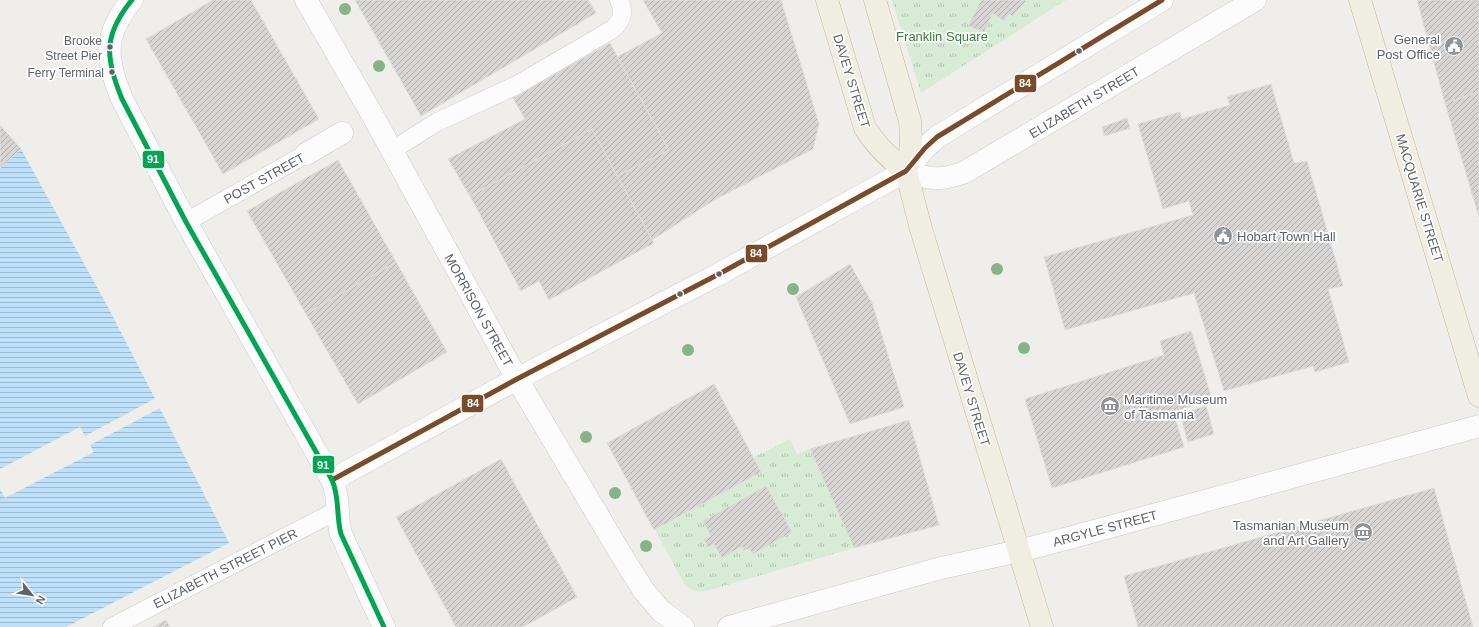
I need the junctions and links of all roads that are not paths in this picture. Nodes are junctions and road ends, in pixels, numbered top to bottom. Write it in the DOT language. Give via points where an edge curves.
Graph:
graph roads {
  1 [pos="132,0"];
  2 [pos="306,0"];
  3 [pos="827,0"];
  4 [pos="875,0"];
  5 [pos="1162,0"];
  6 [pos="1255,0"];
  7 [pos="1360,0"];
  8 [pos="619,1"];
  9 [pos="342,134"];
  10 [pos="391,151"];
  11 [pos="306,154"];
  12 [pos="906,171"];
  13 [pos="186,222"];
  14 [pos="517,379"];
  15 [pos="1479,396"];
  16 [pos="1479,426"];
  17 [pos="332,480"];
  18 [pos="338,510"];
  19 [pos="1019,551"];
  20 [pos="112,627"];
  21 [pos="384,627"];
  22 [pos="683,627"];
  23 [pos="729,627"];
  24 [pos="1042,627"];
  1 -- 13 [label="street" via="117,20 110,37 110,67 122,99"];
  2 -- 10 [label="street, MORRISON STREET"];
  3 -- 12 [label="highway, DAVEY STREET" via="865,128 882,152"];
  4 -- 12 [label="highway, DAVEY STREET" via="910,121 911,138"];
  5 -- 12 [label="street" via="937,137"];
  6 -- 12 [label="street, ELIZABETH STREET" via="965,172 950,178 935,179"];
  7 -- 15 [label="highway, MACQUARIE STREET"];
  8 -- 10 [label="lane" via="622,18 613,29 517,85 437,122"];
  9 -- 11 [label="street, POST STREET"];
  10 -- 14 [label="street, MORRISON STREET"];
  11 -- 13 [label="lane, POST STREET"];
  12 -- 14 [label="street" via="719,274"];
  12 -- 19 [label="highway, DAVEY STREET" via="926,246"];
  13 -- 17 [label="street"];
  14 -- 17 [label="street"];
  14 -- 22 [label="street, MORRISON STREET" via="644,591 661,611"];
  16 -- 19 [label="street, ARGYLE STREET"];
  17 -- 18 [label="street" via="337,494"];
  18 -- 20 [label="lane, ELIZABETH STREET PIER"];
  18 -- 21 [label="street" via="341,534"];
  19 -- 23 [label="street, ARGYLE STREET" via="941,568"];
  19 -- 24 [label="highway, DAVEY STREET"];
}
